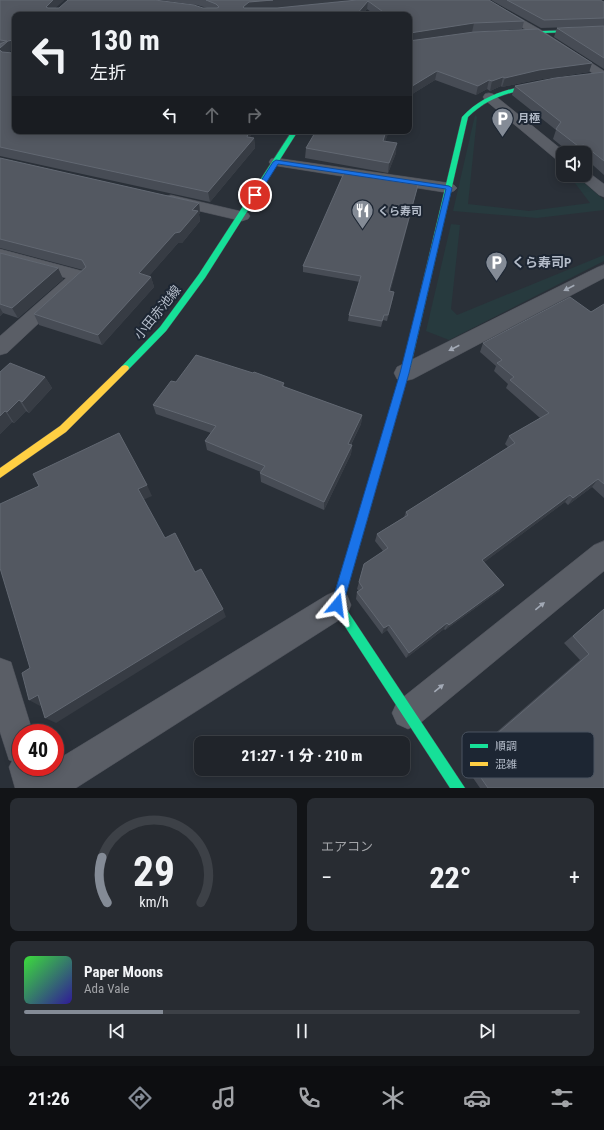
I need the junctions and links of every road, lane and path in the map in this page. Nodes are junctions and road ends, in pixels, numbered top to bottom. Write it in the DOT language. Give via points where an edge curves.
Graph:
graph roads {
  1 [pos="481,0"];
  2 [pos="604,30"];
  3 [pos="537,32"];
  4 [pos="506,34"];
  5 [pos="603,76"];
  6 [pos="587,78"];
  7 [pos="555,82"];
  8 [pos="489,97"];
  9 [pos="293,134"];
  10 [pos="556,152"];
  11 [pos="276,162"];
  12 [pos="592,182"];
  13 [pos="449,188"];
  14 [pos="604,192"];
  15 [pos="154,196"];
  16 [pos="242,216"];
  17 [pos="0,254"];
  18 [pos="604,270"];
  19 [pos="0,348"];
  20 [pos="405,373"];
  21 [pos="0,474"];
  22 [pos="604,554"];
  23 [pos="337,605"];
  24 [pos="0,673"];
  25 [pos="408,713"];
  26 [pos="14,724"];
  27 [pos="29,776"];
  28 [pos="32,788"];
  29 [pos="44,788"];
  30 [pos="458,788"];
  1 -- 3 [label="street"];
  2 -- 3 [label="street"];
  3 -- 4 [label="street"];
  3 -- 5 [label="street"];
  5 -- 6 [label="street"];
  7 -- 8 [label="street" via="508,90"];
  8 -- 10 [label="street"];
  8 -- 13 [label="street" via="473,106 465,117"];
  9 -- 11 [label="street, 小田赤池線"];
  11 -- 13 [label="street"];
  11 -- 16 [label="street, 小田赤池線"];
  12 -- 14 [label="street"];
  13 -- 20 [label="street"];
  15 -- 16 [label="street"];
  16 -- 21 [label="street, 小田赤池線" via="163,328 63,429"];
  17 -- 19 [label="street" via="80,276"];
  18 -- 20 [label="street, one-way"];
  20 -- 23 [label="street"];
  25 -- 22 [label="street, one-way"];
  23 -- 25 [label="street"];
  23 -- 29 [label="street"];
  24 -- 26 [label="street"];
  25 -- 30 [label="street"];
  27 -- 28 [label="street"];
}
